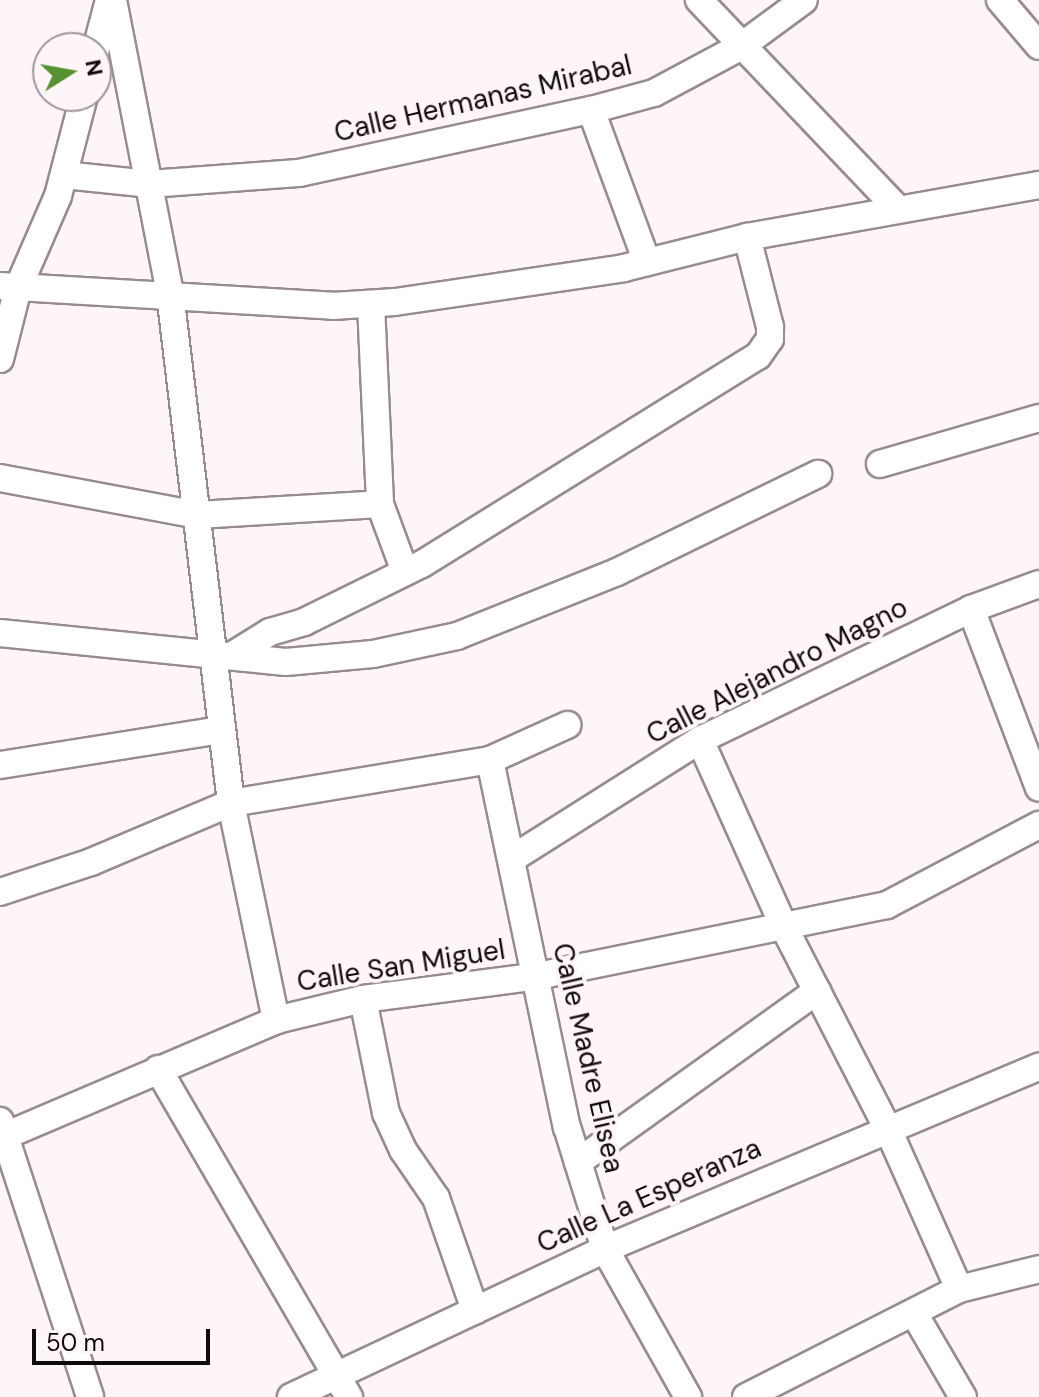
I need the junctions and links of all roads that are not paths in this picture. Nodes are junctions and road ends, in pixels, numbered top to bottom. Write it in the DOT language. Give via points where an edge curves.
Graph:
graph roads {
  1 [pos="111,0"];
  2 [pos="699,0"];
  3 [pos="804,0"];
  4 [pos="1000,0"];
  5 [pos="101,32"];
  6 [pos="1039,46"];
  7 [pos="740,47"];
  8 [pos="591,110"];
  9 [pos="80,112"];
  10 [pos="64,175"];
  11 [pos="149,184"];
  12 [pos="1039,185"];
  13 [pos="898,209"];
  14 [pos="747,237"];
  15 [pos="647,262"];
  16 [pos="9,287"];
  17 [pos="170,293"];
  18 [pos="371,304"];
  19 [pos="0,359"];
  20 [pos="1039,418"];
  21 [pos="880,464"];
  22 [pos="818,474"];
  23 [pos="0,478"];
  24 [pos="380,504"];
  25 [pos="197,515"];
  26 [pos="405,572"];
  27 [pos="1039,584"];
  28 [pos="971,609"];
  29 [pos="0,633"];
  30 [pos="222,654"];
  31 [pos="567,725"];
  32 [pos="221,730"];
  33 [pos="700,740"];
  34 [pos="490,760"];
  35 [pos="0,765"];
  36 [pos="1039,788"];
  37 [pos="231,803"];
  38 [pos="1039,825"];
  39 [pos="513,858"];
  40 [pos="0,892"];
  41 [pos="784,927"];
  42 [pos="533,977"];
  43 [pos="817,991"];
  44 [pos="363,999"];
  45 [pos="276,1020"];
  46 [pos="1039,1067"];
  47 [pos="158,1069"];
  48 [pos="887,1127"];
  49 [pos="2,1132"];
  50 [pos="578,1162"];
  51 [pos="605,1249"];
  52 [pos="1039,1269"];
  53 [pos="959,1289"];
  54 [pos="475,1310"];
  55 [pos="915,1315"];
  56 [pos="342,1387"];
  57 [pos="90,1397"];
  58 [pos="291,1397"];
  59 [pos="688,1397"];
  60 [pos="746,1397"];
  61 [pos="963,1397"];
  1 -- 5 [label="street"];
  1 -- 11 [label="street"];
  2 -- 7 [label="street"];
  3 -- 7 [label="street, Calle Hermanas Mirabal"];
  4 -- 6 [label="street"];
  7 -- 8 [label="street, Calle Hermanas Mirabal" via="654,93"];
  7 -- 13 [label="street"];
  8 -- 11 [label="street, Calle Hermanas Mirabal" via="299,173"];
  8 -- 15 [label="street"];
  9 -- 10 [label="street"];
  10 -- 11 [label="street, Calle Hermanas Mirabal"];
  10 -- 16 [label="street"];
  11 -- 17 [label="street"];
  12 -- 13 [label="street"];
  13 -- 14 [label="street"];
  14 -- 15 [label="street"];
  14 -- 26 [label="street" via="770,327 770,339 758,356"];
  15 -- 18 [label="street"];
  16 -- 17 [label="street"];
  16 -- 19 [label="street"];
  17 -- 18 [label="street"];
  17 -- 25 [label="street"];
  18 -- 24 [label="street"];
  20 -- 21 [label="street"];
  22 -- 30 [label="street" via="617,572 457,636 373,654 286,662"];
  23 -- 25 [label="street"];
  24 -- 25 [label="street"];
  24 -- 26 [label="street"];
  25 -- 30 [label="street"];
  26 -- 30 [label="street" via="304,622"];
  27 -- 28 [label="street, Calle Alejandro Magno"];
  28 -- 33 [label="street, Calle Alejandro Magno"];
  28 -- 36 [label="street"];
  29 -- 30 [label="street"];
  30 -- 32 [label="street"];
  31 -- 34 [label="street"];
  32 -- 35 [label="street"];
  32 -- 37 [label="street"];
  33 -- 39 [label="street, Calle Alejandro Magno"];
  33 -- 41 [label="street"];
  34 -- 37 [label="street"];
  34 -- 39 [label="street, Calle Madre Elisea"];
  37 -- 40 [label="street" via="91,862"];
  37 -- 45 [label="street"];
  38 -- 41 [label="street, Calle San Miguel" via="887,905"];
  39 -- 42 [label="street, Calle Madre Elisea"];
  41 -- 42 [label="street, Calle San Miguel"];
  41 -- 43 [label="street"];
  42 -- 44 [label="street, Calle San Miguel"];
  42 -- 50 [label="street, Calle Madre Elisea"];
  43 -- 48 [label="street"];
  43 -- 50 [label="street"];
  44 -- 45 [label="street, Calle San Miguel"];
  44 -- 54 [label="street" via="386,1113 403,1150 436,1198"];
  45 -- 47 [label="street, Calle San Miguel"];
  46 -- 48 [label="street, Calle La Esperanza"];
  47 -- 49 [label="street, Calle San Miguel"];
  47 -- 56 [label="street"];
  48 -- 51 [label="street, Calle La Esperanza"];
  48 -- 53 [label="street"];
  49 -- 57 [label="street"];
  50 -- 51 [label="street, Calle Madre Elisea"];
  51 -- 54 [label="street, Calle La Esperanza"];
  51 -- 59 [label="street, Calle Madre Elisea"];
  52 -- 53 [label="street"];
  53 -- 55 [label="street"];
  54 -- 56 [label="street, Calle La Esperanza"];
  55 -- 60 [label="street"];
  55 -- 61 [label="street"];
  56 -- 58 [label="street, Calle La Esperanza"];
}
